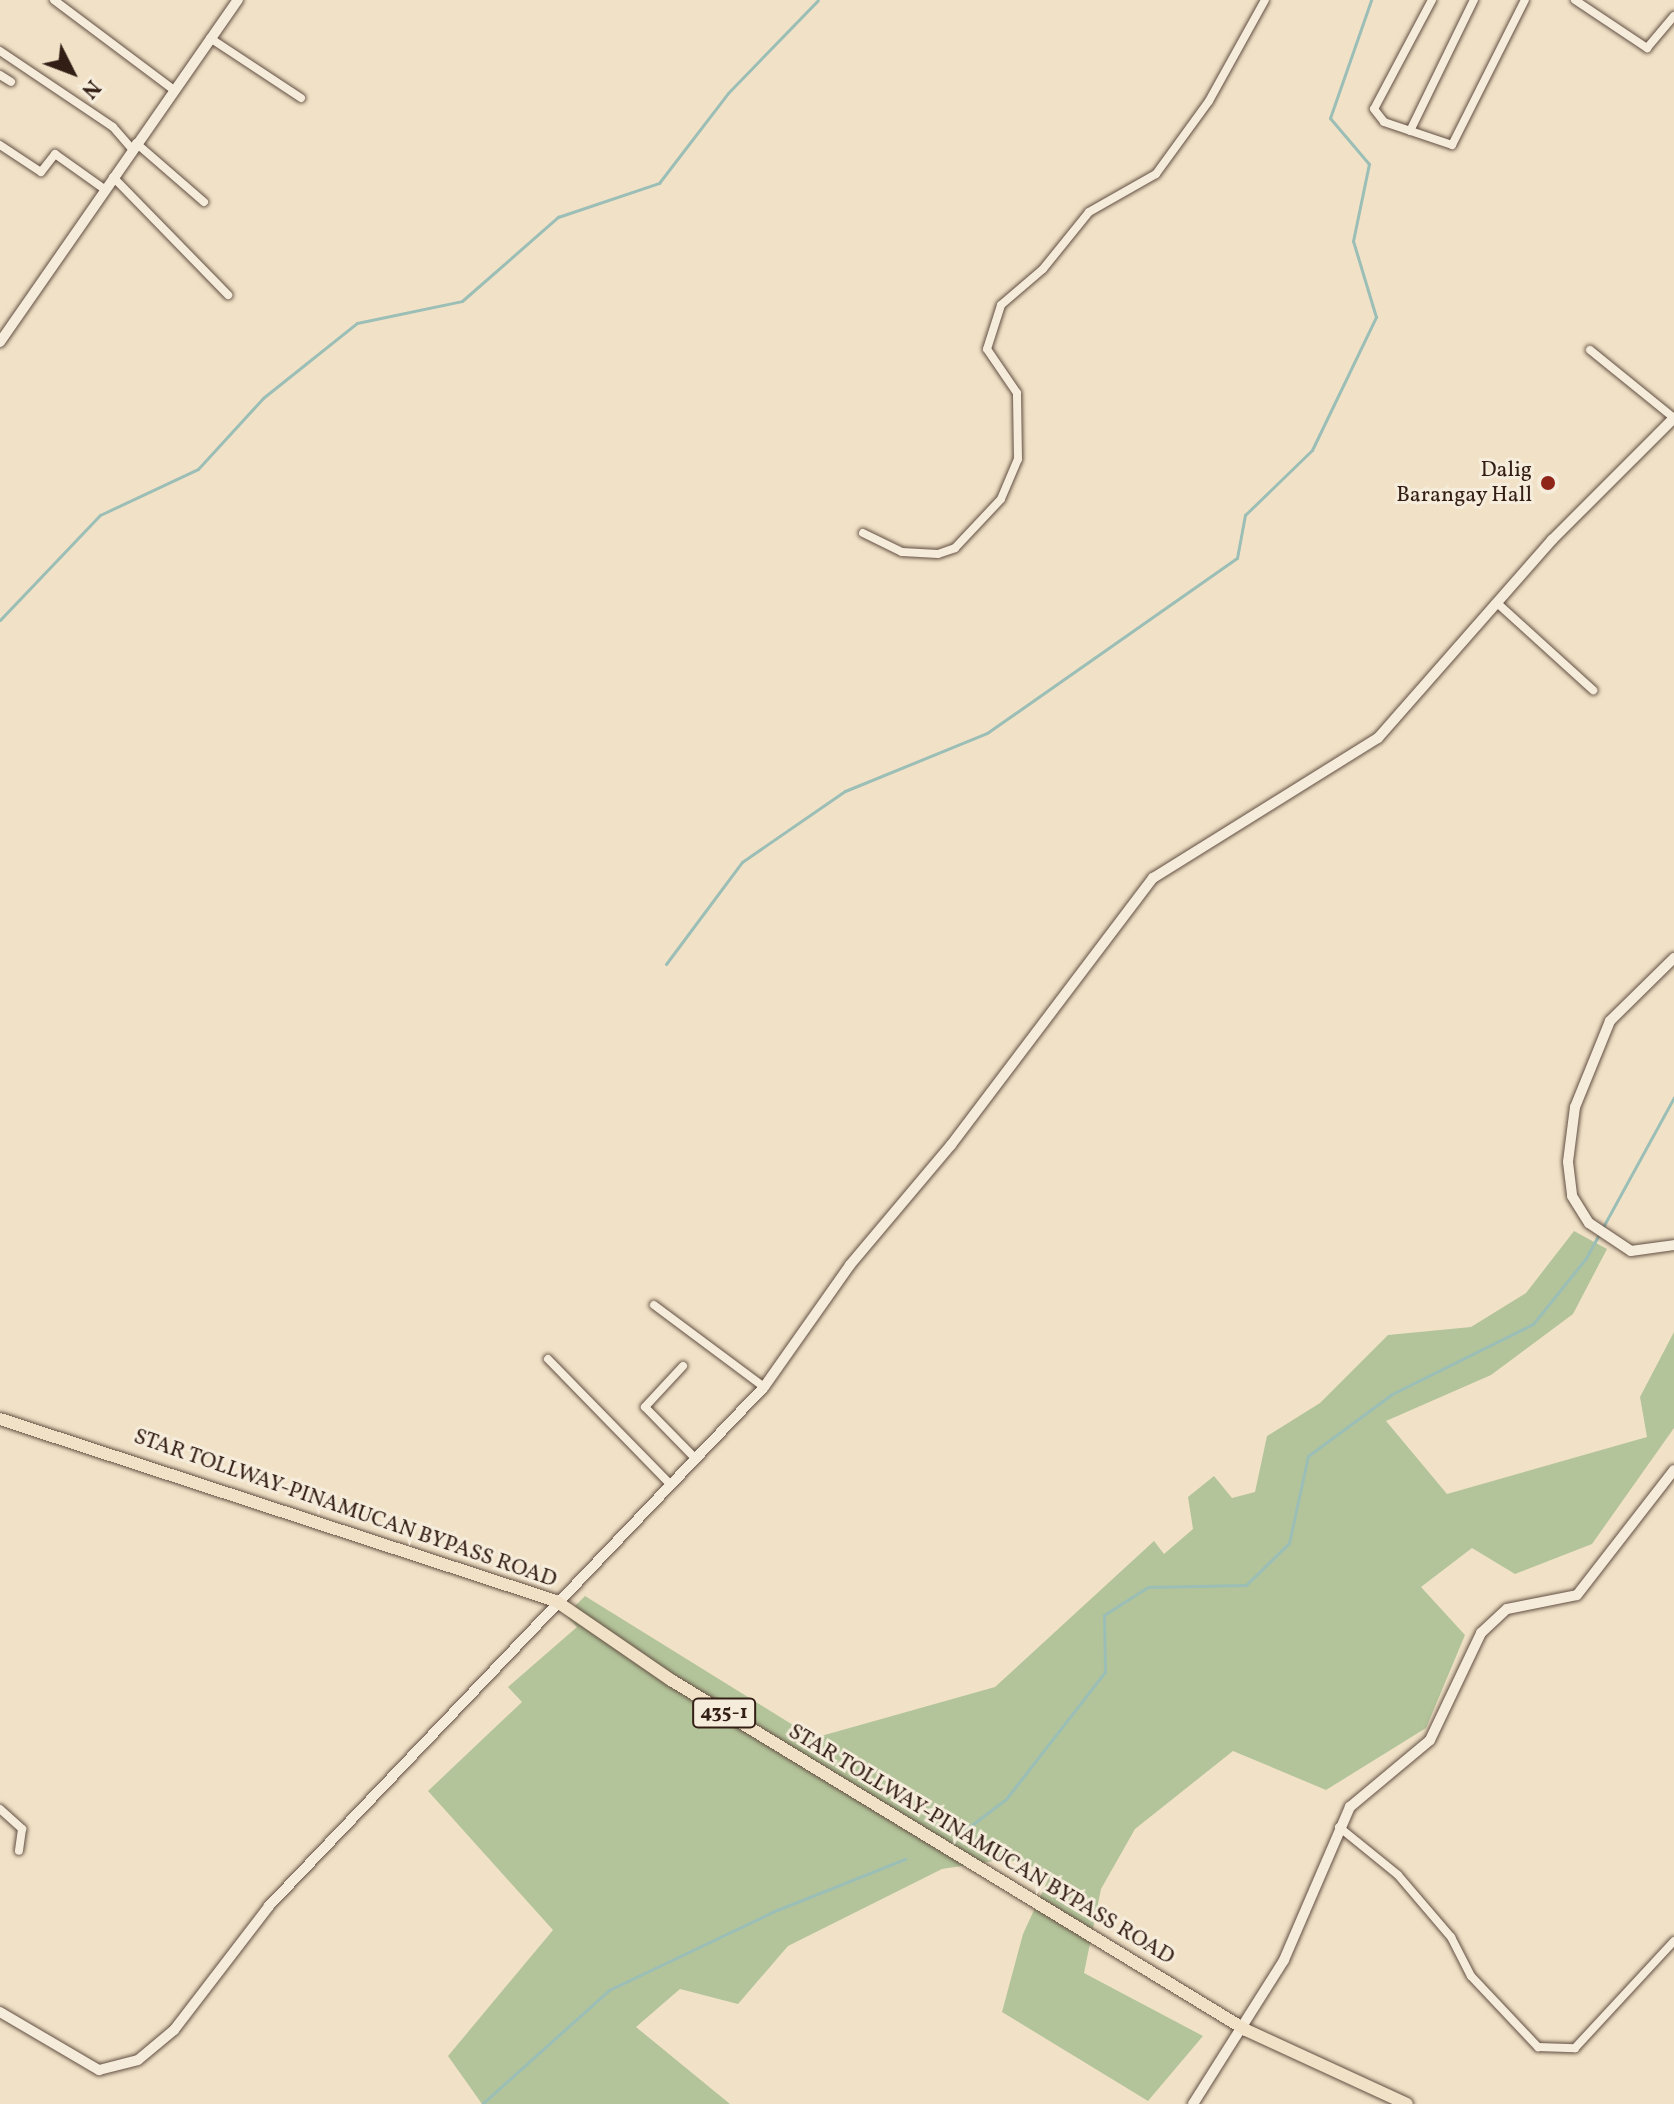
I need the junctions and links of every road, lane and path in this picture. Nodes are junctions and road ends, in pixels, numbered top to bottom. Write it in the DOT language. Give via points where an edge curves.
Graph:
graph roads {
  1 [pos="54,0"];
  2 [pos="238,0"];
  3 [pos="1265,0"];
  4 [pos="1432,0"];
  5 [pos="1474,0"];
  6 [pos="1525,0"];
  7 [pos="1575,0"];
  8 [pos="1674,16"];
  9 [pos="210,38"];
  10 [pos="0,51"];
  11 [pos="0,75"];
  12 [pos="11,82"];
  13 [pos="174,90"];
  14 [pos="301,98"];
  15 [pos="1410,131"];
  16 [pos="0,145"];
  17 [pos="134,146"];
  18 [pos="113,177"];
  19 [pos="104,189"];
  20 [pos="204,202"];
  21 [pos="228,295"];
  22 [pos="0,342"];
  23 [pos="1590,350"];
  24 [pos="1674,418"];
  25 [pos="863,533"];
  26 [pos="1497,603"];
  27 [pos="1593,690"];
  28 [pos="1674,958"];
  29 [pos="1674,1245"];
  30 [pos="654,1305"];
  31 [pos="548,1359"];
  32 [pos="683,1366"];
  33 [pos="764,1387"];
  34 [pos="0,1419"];
  35 [pos="692,1455"];
  36 [pos="1674,1470"];
  37 [pos="667,1481"];
  38 [pos="556,1601"];
  39 [pos="0,1809"];
  40 [pos="1339,1827"];
  41 [pos="19,1851"];
  42 [pos="1674,1941"];
  43 [pos="0,2012"];
  44 [pos="1246,2030"];
  45 [pos="1193,2104"];
  46 [pos="1407,2104"];
  1 -- 13 [label="street"];
  2 -- 9 [label="street"];
  3 -- 25 [label="street" via="1209,101 1156,174 1089,212 1043,269 1001,305 987,349 1017,393 1018,459 1001,499 955,548 938,554 902,552"];
  4 -- 15 [label="street" via="1374,109 1378,119"];
  5 -- 15 [label="street"];
  6 -- 15 [label="street" via="1459,139 1446,144"];
  7 -- 8 [label="street" via="1647,48"];
  9 -- 13 [label="street"];
  9 -- 14 [label="street"];
  10 -- 17 [label="street"];
  11 -- 12 [label="street"];
  13 -- 17 [label="street"];
  16 -- 19 [label="street" via="41,172 55,154"];
  17 -- 18 [label="street"];
  17 -- 20 [label="street"];
  18 -- 19 [label="street"];
  18 -- 21 [label="street"];
  19 -- 22 [label="street"];
  23 -- 24 [label="street"];
  24 -- 26 [label="street"];
  26 -- 27 [label="street"];
  26 -- 33 [label="street" via="1378,738 1153,878 951,1145 843,1274"];
  28 -- 29 [label="street" via="1610,1021 1575,1107 1572,1196 1589,1223 1631,1251"];
  30 -- 33 [label="street"];
  31 -- 37 [label="street"];
  32 -- 35 [label="street" via="645,1407"];
  33 -- 35 [label="street"];
  34 -- 38 [label="main road, STAR TOLLWAY-PINAMUCAN BYPASS ROAD / 435-1"];
  35 -- 37 [label="street"];
  36 -- 40 [label="street" via="1577,1595 1507,1609 1481,1633 1430,1740 1358,1798"];
  37 -- 38 [label="street"];
  38 -- 43 [label="street" via="240,1938 208,1993 151,2051 127,2066 99,2070"];
  38 -- 44 [label="main road, STAR TOLLWAY-PINAMUCAN BYPASS ROAD / 435-1" via="671,1680"];
  39 -- 41 [label="street" via="22,1829"];
  40 -- 42 [label="street" via="1398,1875 1451,1937 1471,1976 1538,2047 1575,2048"];
  40 -- 44 [label="street" via="1294,1940"];
  44 -- 45 [label="street"];
  44 -- 46 [label="main road, STAR TOLLWAY-PINAMUCAN BYPASS ROAD / 435-1"];
}
